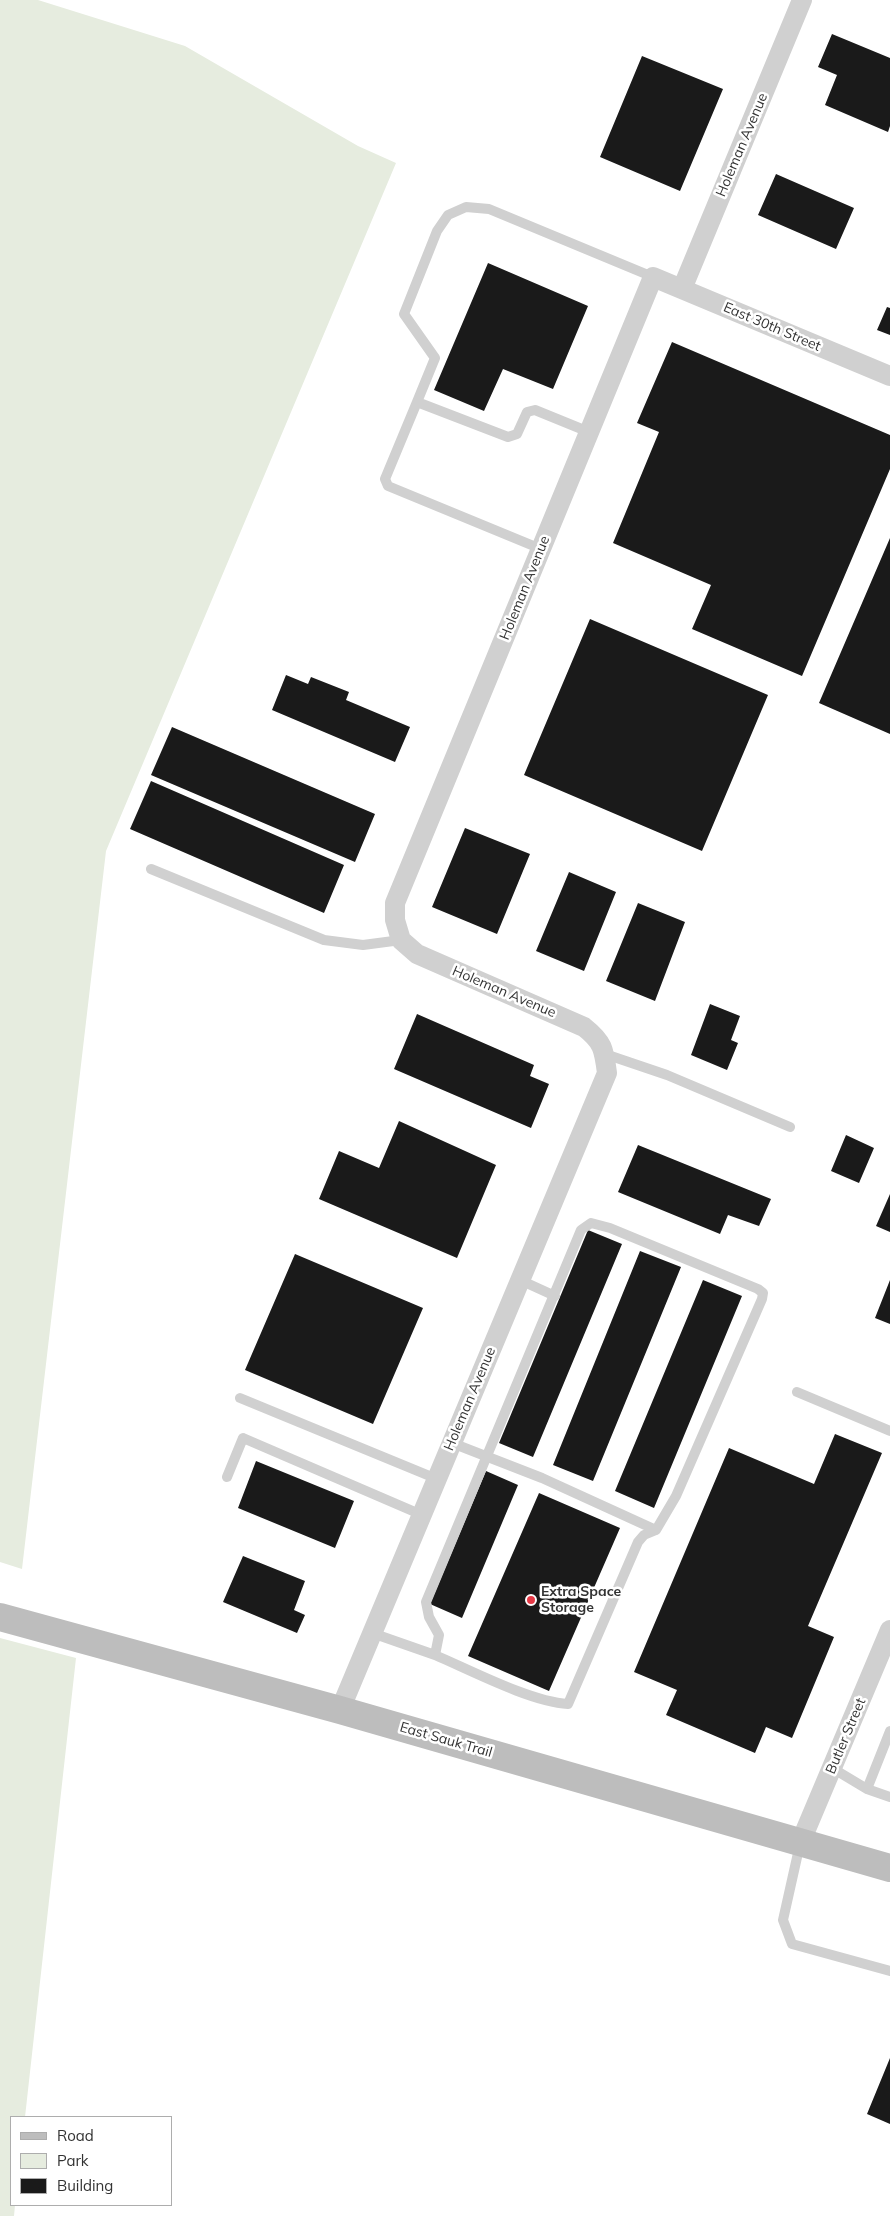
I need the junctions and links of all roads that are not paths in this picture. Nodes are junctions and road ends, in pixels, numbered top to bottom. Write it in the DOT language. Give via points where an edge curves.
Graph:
graph roads {
  1 [pos="802,0"];
  2 [pos="653,277"];
  3 [pos="682,289"];
  4 [pos="890,376"];
  5 [pos="417,402"];
  6 [pos="589,432"];
  7 [pos="541,550"];
  8 [pos="151,869"];
  9 [pos="401,940"];
  10 [pos="605,1054"];
  11 [pos="790,1127"];
  12 [pos="520,1280"];
  13 [pos="555,1296"];
  14 [pos="797,1392"];
  15 [pos="240,1398"];
  16 [pos="890,1430"];
  17 [pos="452,1443"];
  18 [pos="488,1455"];
  19 [pos="226,1477"];
  20 [pos="437,1479"];
  21 [pos="422,1514"];
  22 [pos="656,1530"];
  23 [pos="0,1617"];
  24 [pos="890,1630"];
  25 [pos="372,1633"];
  26 [pos="435,1655"];
  27 [pos="340,1710"];
  28 [pos="890,1731"];
  29 [pos="832,1768"];
  30 [pos="867,1789"];
  31 [pos="890,1797"];
  32 [pos="801,1841"];
  33 [pos="890,1868"];
  34 [pos="890,1971"];
  1 -- 3 [label="street, Holeman Avenue"];
  2 -- 3 [label="street, East 30th Street"];
  2 -- 5 [label="lane" via="489,209 466,206 448,216 437,231 404,314 434,358"];
  2 -- 6 [label="street, Holeman Avenue"];
  3 -- 4 [label="street, East 30th Street"];
  5 -- 6 [label="lane" via="508,438 516,434 527,412 535,410"];
  5 -- 7 [label="lane" via="385,479 388,486"];
  6 -- 7 [label="street, Holeman Avenue"];
  7 -- 9 [label="street, Holeman Avenue" via="395,903 395,920"];
  8 -- 9 [label="lane" via="324,940 363,945"];
  9 -- 10 [label="street, Holeman Avenue" via="416,954 584,1027 598,1038"];
  10 -- 11 [label="lane" via="667,1075"];
  10 -- 12 [label="street, Holeman Avenue" via="607,1073"];
  12 -- 13 [label="lane"];
  12 -- 17 [label="street, Holeman Avenue"];
  13 -- 18 [label="lane"];
  13 -- 22 [label="lane" via="581,1230 591,1223 637,1238 758,1288 763,1293 676,1496"];
  14 -- 16 [label="lane"];
  15 -- 20 [label="lane"];
  17 -- 18 [label="lane"];
  17 -- 20 [label="street, Holeman Avenue"];
  18 -- 22 [label="lane"];
  18 -- 26 [label="lane" via="426,1602 429,1617 439,1635"];
  19 -- 21 [label="lane" via="243,1438"];
  20 -- 21 [label="street, Holeman Avenue"];
  21 -- 25 [label="street, Holeman Avenue"];
  22 -- 26 [label="lane" via="638,1542 568,1704 553,1704"];
  23 -- 27 [label="main road, East Sauk Trail"];
  24 -- 29 [label="street, Butler Street"];
  25 -- 26 [label="lane"];
  25 -- 27 [label="street, Holeman Avenue"];
  27 -- 32 [label="main road, East Sauk Trail"];
  28 -- 30 [label="lane"];
  29 -- 30 [label="lane"];
  29 -- 32 [label="street, Butler Street"];
  30 -- 31 [label="lane"];
  32 -- 33 [label="main road, East Sauk Trail"];
  32 -- 34 [label="lane" via="783,1920 792,1944"];
}
